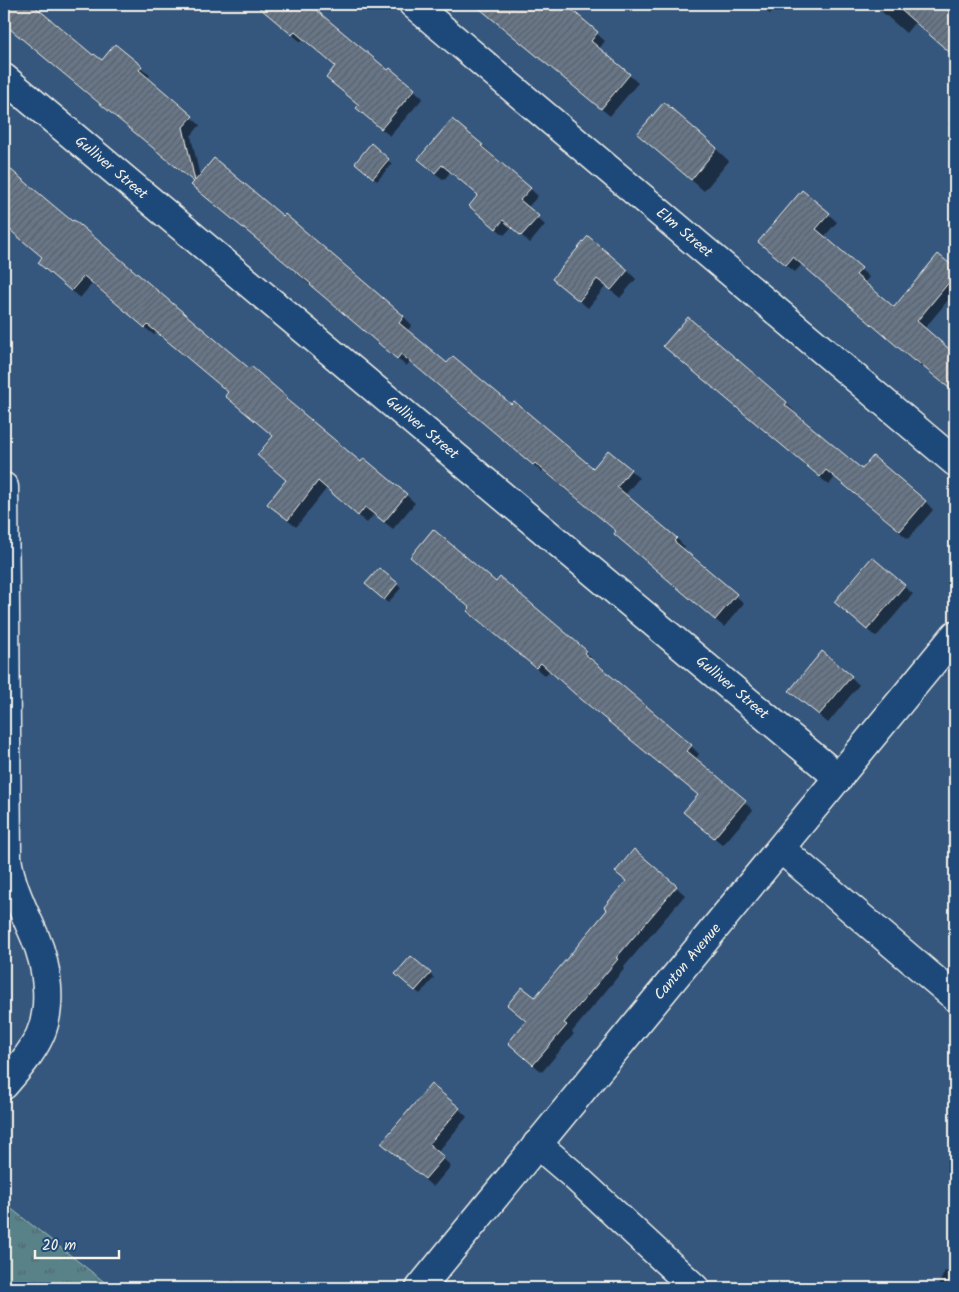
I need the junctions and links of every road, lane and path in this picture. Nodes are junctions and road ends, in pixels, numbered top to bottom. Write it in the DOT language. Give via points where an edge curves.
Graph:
graph roads {
  1 [pos="413,4"];
  2 [pos="4,78"];
  3 [pos="955,462"];
  4 [pos="4,487"];
  5 [pos="955,636"];
  6 [pos="839,778"];
  7 [pos="5,815"];
  8 [pos="781,849"];
  9 [pos="955,997"];
  10 [pos="4,1085"];
  11 [pos="537,1144"];
  12 [pos="420,1288"];
  13 [pos="695,1288"];
  1 -- 3 [label="street, Elm Street"];
  2 -- 6 [label="street, Gulliver Street"];
  4 -- 7 [label="street"];
  5 -- 6 [label="street, Canton Avenue"];
  6 -- 8 [label="street, Canton Avenue"];
  7 -- 10 [label="street" via="10,876 40,951 46,1001 40,1035"];
  8 -- 9 [label="street"];
  8 -- 11 [label="street, Canton Avenue"];
  11 -- 12 [label="street, Canton Avenue"];
  11 -- 13 [label="street"];
}
